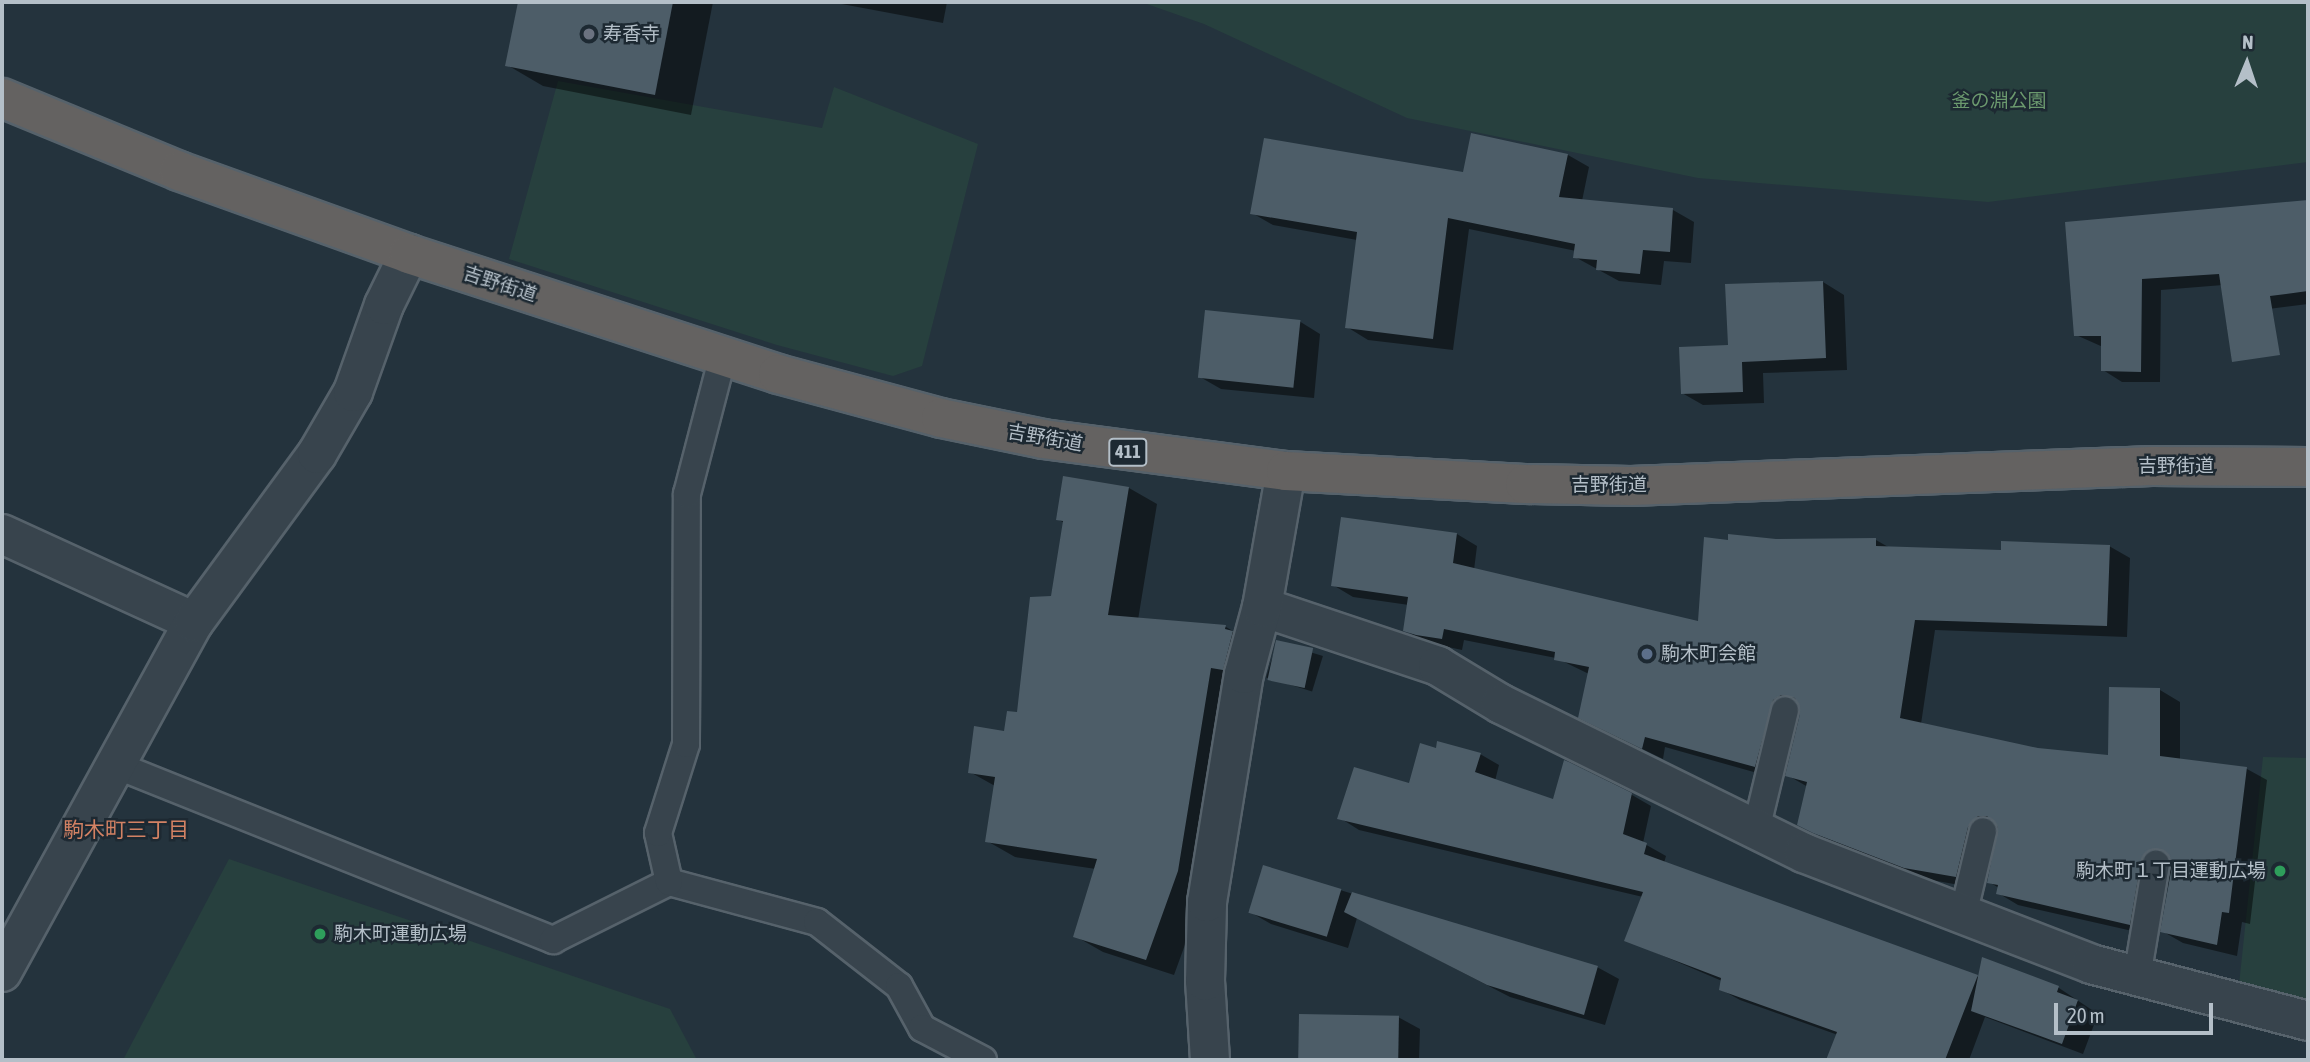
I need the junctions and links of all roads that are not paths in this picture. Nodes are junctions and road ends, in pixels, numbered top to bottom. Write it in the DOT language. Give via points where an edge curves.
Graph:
graph roads {
  1 [pos="2,98"];
  2 [pos="409,254"];
  3 [pos="723,356"];
  4 [pos="2308,467"];
  5 [pos="1286,471"];
  6 [pos="2,534"];
  7 [pos="1262,607"];
  8 [pos="194,622"];
  9 [pos="1784,710"];
  10 [pos="118,766"];
  11 [pos="1756,830"];
  12 [pos="1983,831"];
  13 [pos="2156,863"];
  14 [pos="669,882"];
  15 [pos="1963,915"];
  16 [pos="2,972"];
  17 [pos="2137,976"];
  18 [pos="2308,1021"];
  19 [pos="983,1060"];
  20 [pos="1210,1060"];
  1 -- 2 [label="highway, 吉野街道 / 411" via="179,171"];
  2 -- 3 [label="highway, 吉野街道 / 411"];
  2 -- 8 [label="street" via="384,305 353,391 323,443"];
  3 -- 5 [label="highway, 吉野街道 / 411" via="941,418 1139,453"];
  3 -- 14 [label="lane" via="687,494 686,744 658,833"];
  4 -- 5 [label="highway, 吉野街道 / 411" via="2049,468 1631,486"];
  5 -- 7 [label="street"];
  6 -- 8 [label="street"];
  7 -- 11 [label="street" via="1438,666 1501,704"];
  7 -- 20 [label="street" via="1244,674 1207,902"];
  8 -- 10 [label="street"];
  9 -- 11 [label="lane"];
  10 -- 14 [label="lane" via="553,940"];
  10 -- 16 [label="street"];
  11 -- 15 [label="street"];
  12 -- 15 [label="lane"];
  13 -- 17 [label="lane"];
  14 -- 19 [label="lane" via="817,922 899,986 922,1028"];
  15 -- 17 [label="street"];
  17 -- 18 [label="street"];
}
